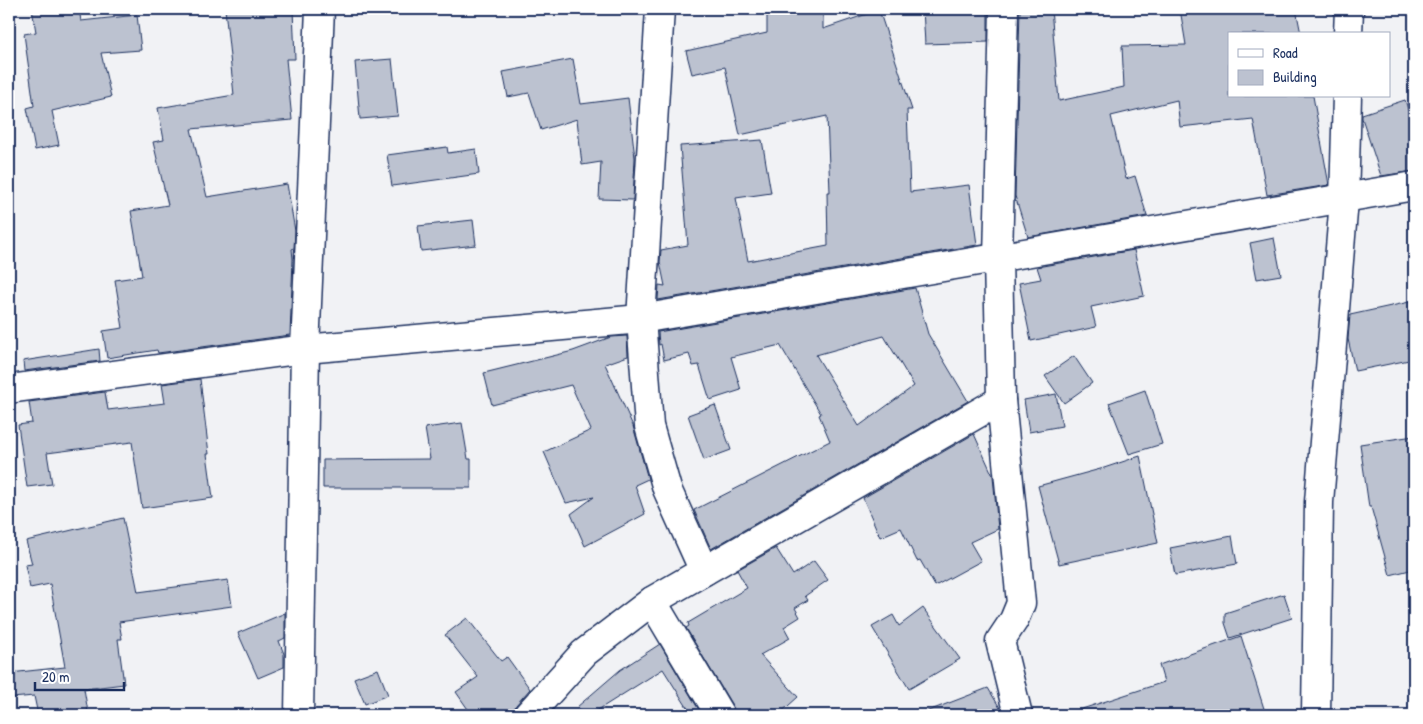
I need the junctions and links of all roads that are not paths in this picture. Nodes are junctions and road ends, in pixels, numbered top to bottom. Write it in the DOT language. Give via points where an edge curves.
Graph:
graph roads {
  1 [pos="320,9"];
  2 [pos="660,9"];
  3 [pos="1004,9"];
  4 [pos="1349,9"];
  5 [pos="1348,32"];
  6 [pos="1347,98"];
  7 [pos="1414,186"];
  8 [pos="1344,200"];
  9 [pos="998,258"];
  10 [pos="641,319"];
  11 [pos="305,349"];
  12 [pos="9,389"];
  13 [pos="1001,400"];
  14 [pos="704,571"];
  15 [pos="652,602"];
  16 [pos="299,715"];
  17 [pos="528,715"];
  18 [pos="720,715"];
  19 [pos="1018,715"];
  20 [pos="1316,715"];
  1 -- 11 [label="street"];
  2 -- 10 [label="street"];
  3 -- 9 [label="street"];
  4 -- 5 [label="street"];
  6 -- 8 [label="street"];
  7 -- 8 [label="street"];
  8 -- 9 [label="street"];
  8 -- 20 [label="street" via="1319,502"];
  9 -- 10 [label="street"];
  9 -- 13 [label="street"];
  10 -- 11 [label="street"];
  10 -- 14 [label="street" via="649,426 667,489"];
  11 -- 12 [label="street"];
  11 -- 16 [label="street"];
  13 -- 14 [label="street"];
  13 -- 19 [label="street" via="1021,604 1000,640"];
  14 -- 15 [label="street"];
  15 -- 17 [label="street" via="584,654"];
  15 -- 18 [label="street"];
}
